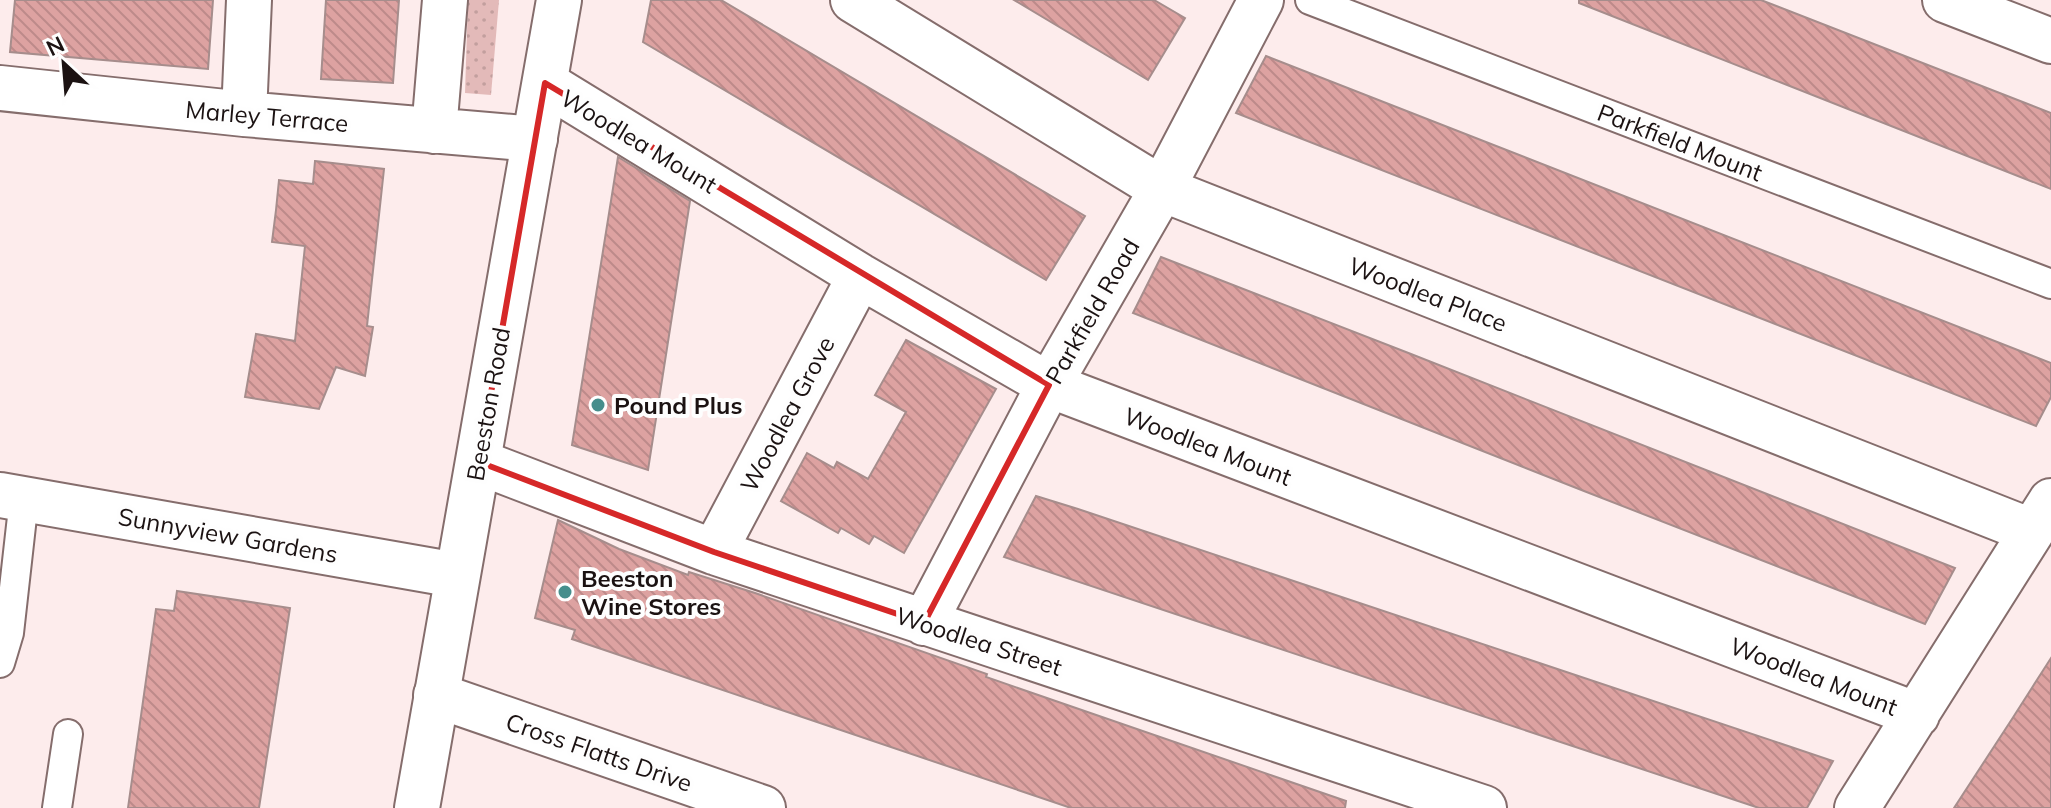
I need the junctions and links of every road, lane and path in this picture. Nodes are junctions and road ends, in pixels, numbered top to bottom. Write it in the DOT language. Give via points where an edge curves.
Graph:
graph roads {
  1 [pos="249,0"];
  2 [pos="445,0"];
  3 [pos="559,0"];
  4 [pos="853,0"];
  5 [pos="1261,0"];
  6 [pos="1310,0"];
  7 [pos="1945,0"];
  8 [pos="2051,41"];
  9 [pos="545,83"];
  10 [pos="0,88"];
  11 [pos="244,114"];
  12 [pos="434,131"];
  13 [pos="535,139"];
  14 [pos="1162,189"];
  15 [pos="860,276"];
  16 [pos="2051,284"];
  17 [pos="1049,385"];
  18 [pos="479,462"];
  19 [pos="12,497"];
  20 [pos="2041,516"];
  21 [pos="714,552"];
  22 [pos="456,575"];
  23 [pos="924,623"];
  24 [pos="0,663"];
  25 [pos="436,695"];
  26 [pos="1917,715"];
  27 [pos="68,734"];
  28 [pos="1459,804"];
  29 [pos="57,808"];
  30 [pos="417,808"];
  31 [pos="763,808"];
  32 [pos="1857,808"];
  1 -- 11 [label="street"];
  2 -- 12 [label="street"];
  3 -- 9 [label="street, Beeston Road"];
  4 -- 14 [label="street, Woodlea Place"];
  5 -- 14 [label="street, Parkfield Road"];
  6 -- 16 [label="lane, Parkfield Mount"];
  7 -- 8 [label="street"];
  9 -- 13 [label="street, Beeston Road"];
  9 -- 15 [label="street, Woodlea Mount"];
  10 -- 11 [label="street, Marley Terrace"];
  11 -- 12 [label="street, Marley Terrace"];
  12 -- 13 [label="street, Marley Terrace"];
  13 -- 18 [label="street, Beeston Road"];
  14 -- 17 [label="street, Parkfield Road"];
  14 -- 20 [label="street, Woodlea Place"];
  15 -- 17 [label="street, Woodlea Mount"];
  15 -- 21 [label="street, Woodlea Grove"];
  17 -- 23 [label="street, Parkfield Road"];
  17 -- 26 [label="street, Woodlea Mount"];
  18 -- 21 [label="street, Woodlea Street"];
  18 -- 22 [label="street, Beeston Road"];
  19 -- 22 [label="street, Sunnyview Gardens"];
  19 -- 24 [label="lane" via="9,633"];
  20 -- 26 [label="street"];
  21 -- 23 [label="street, Woodlea Street"];
  22 -- 25 [label="street, Beeston Road"];
  23 -- 28 [label="street, Woodlea Street"];
  25 -- 30 [label="street, Beeston Road"];
  25 -- 31 [label="street, Cross Flatts Drive"];
  26 -- 32 [label="street"];
  27 -- 29 [label="lane"];
}
